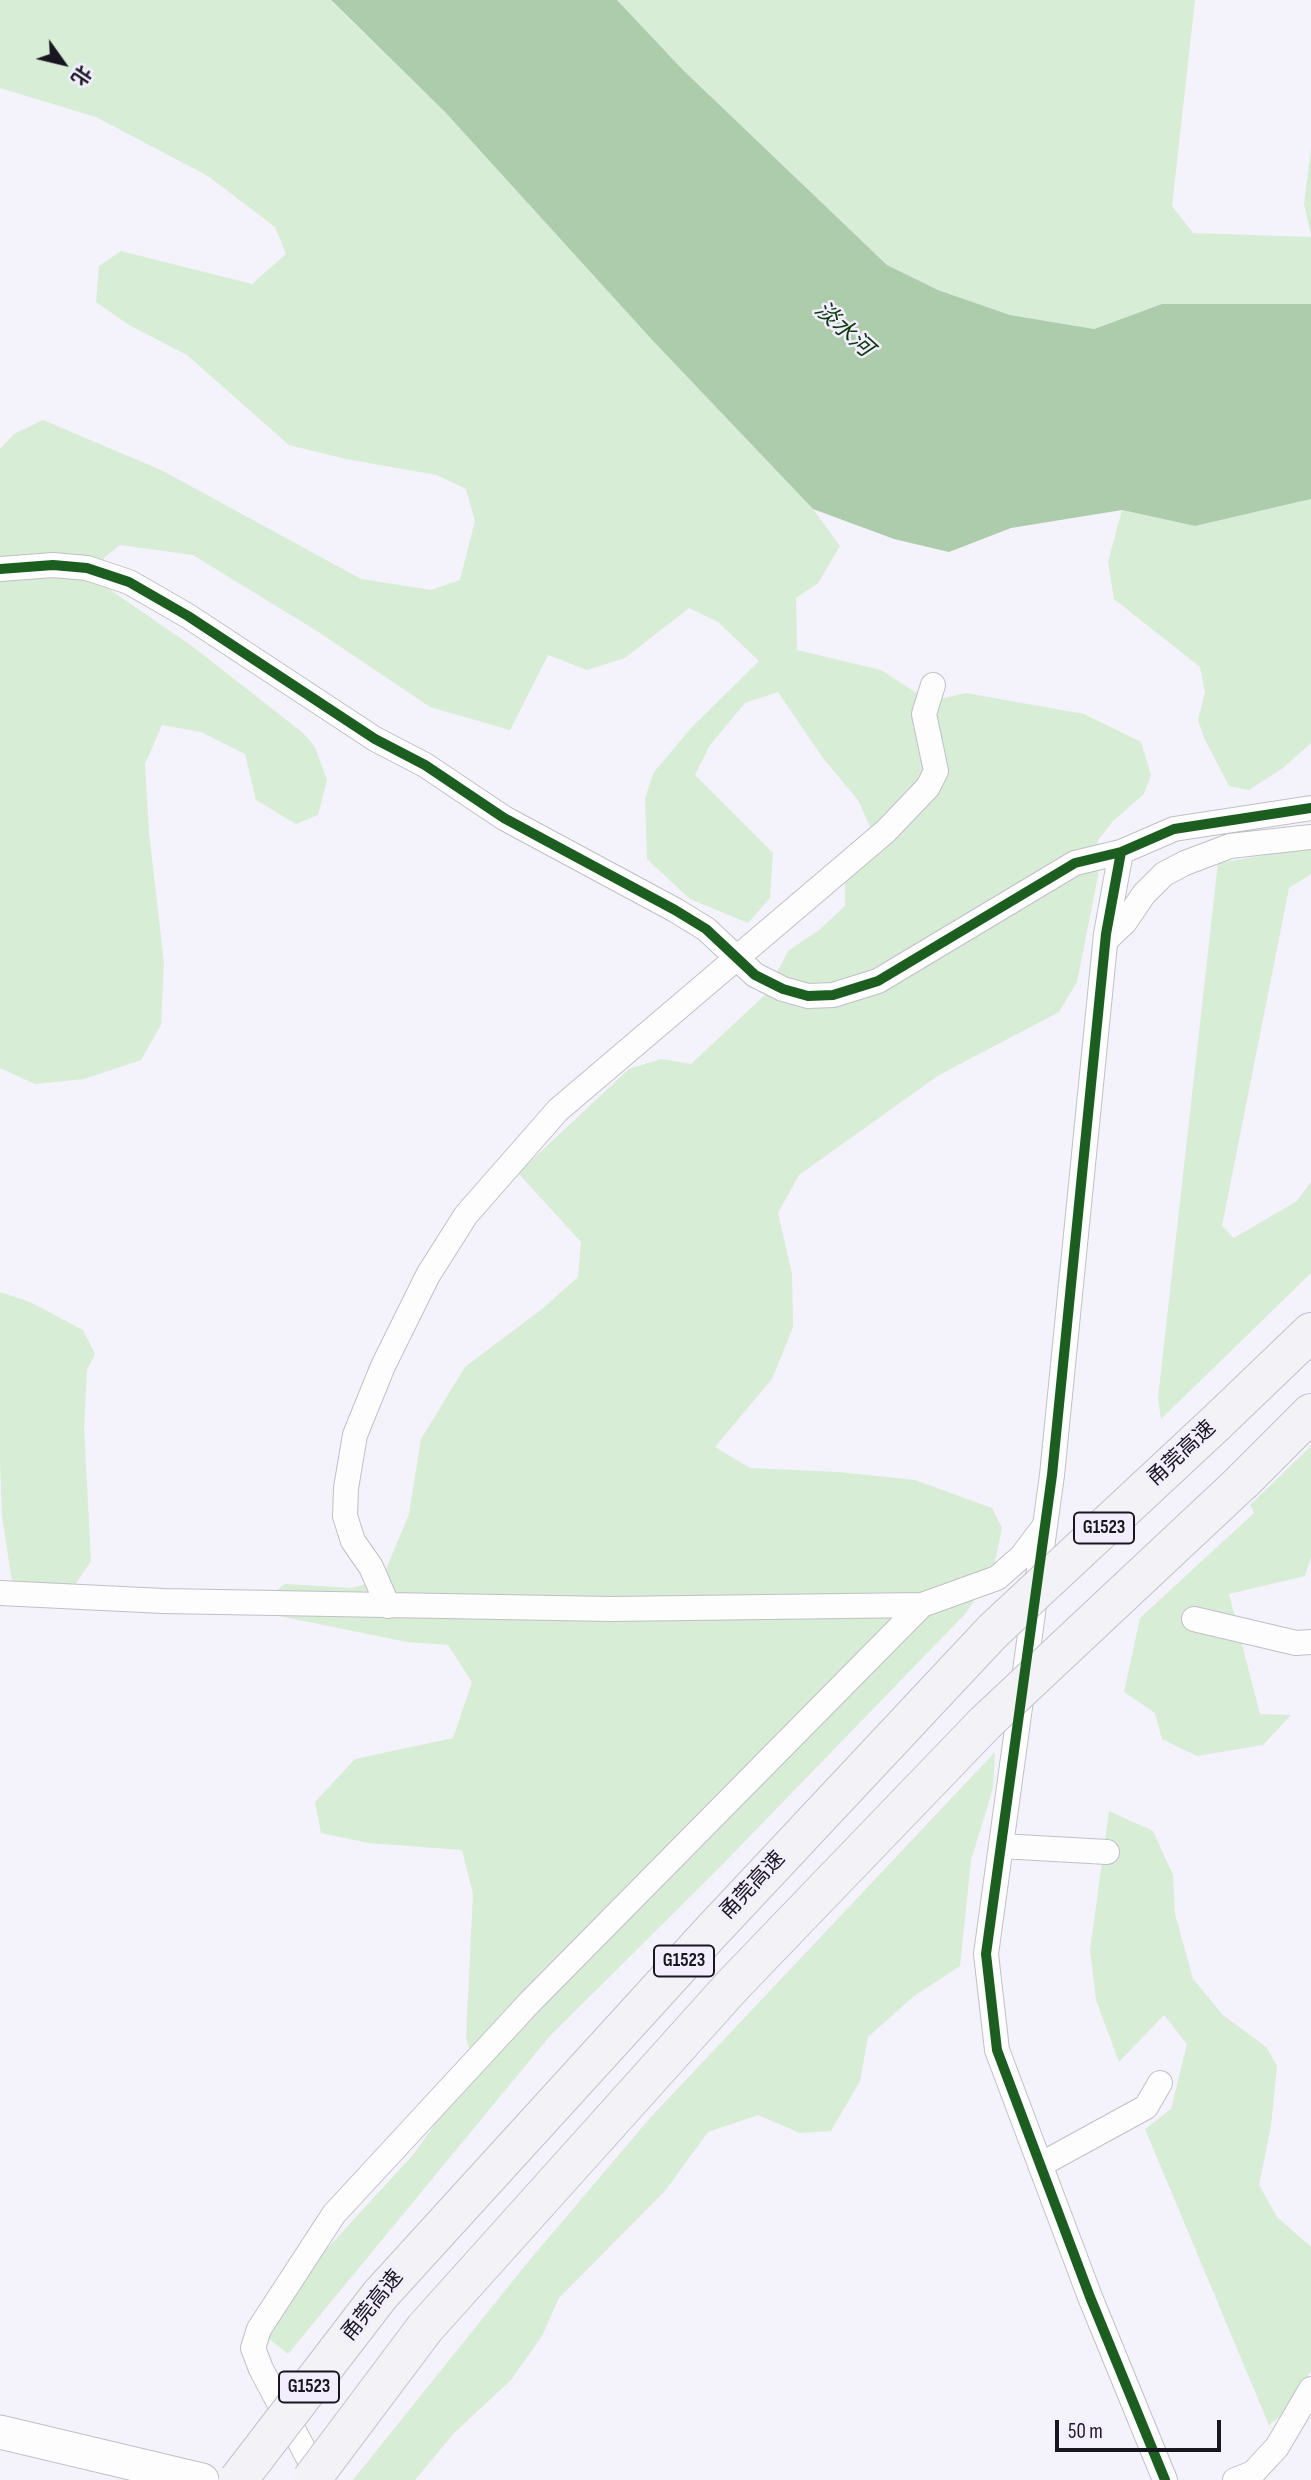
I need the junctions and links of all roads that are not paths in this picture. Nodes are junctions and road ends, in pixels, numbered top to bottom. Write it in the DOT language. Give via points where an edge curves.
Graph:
graph roads {
  1 [pos="0,569"];
  2 [pos="933,685"];
  3 [pos="1311,808"];
  4 [pos="1311,837"];
  5 [pos="1121,852"];
  6 [pos="1105,940"];
  7 [pos="738,959"];
  8 [pos="1311,1332"];
  9 [pos="1311,1413"];
  10 [pos="1045,1526"];
  11 [pos="0,1592"];
  12 [pos="922,1605"];
  13 [pos="388,1606"];
  14 [pos="1194,1619"];
  15 [pos="1311,1642"];
  16 [pos="1001,1846"];
  17 [pos="1107,1852"];
  18 [pos="1160,2083"];
  19 [pos="1040,2165"];
  20 [pos="1311,2389"];
  21 [pos="0,2432"];
  22 [pos="202,2480"];
  23 [pos="238,2480"];
  24 [pos="311,2480"];
  25 [pos="320,2480"];
  26 [pos="1165,2480"];
  27 [pos="1234,2480"];
  1 -- 7 [label="street" via="87,568 129,582 504,818 675,909 706,929"];
  2 -- 7 [label="street" via="924,714 936,771 928,787 886,831"];
  3 -- 5 [label="street" via="1174,829"];
  4 -- 6 [label="street" via="1230,846 1185,863 1164,874"];
  5 -- 6 [label="street"];
  5 -- 7 [label="street" via="1075,863 878,981 833,995 808,996 783,989 755,975"];
  6 -- 10 [label="street"];
  7 -- 13 [label="street" via="558,1110 466,1215 428,1275 355,1435 346,1488 345,1516 353,1541 371,1567"];
  8 -- 23 [label="highway, 甬莞高速 / G1523, bridge" via="993,1631 710,1933 380,2295"];
  9 -- 24 [label="highway, G1523, bridge" via="985,1723 733,1985 425,2328"];
  10 -- 12 [label="street" via="997,1578"];
  10 -- 16 [label="street"];
  11 -- 13 [label="street"];
  12 -- 13 [label="street"];
  12 -- 25 [label="street" via="530,2002 334,2214 259,2329 253,2348"];
  14 -- 15 [label="street" via="1296,1643"];
  16 -- 17 [label="street"];
  16 -- 19 [label="street" via="986,1954 997,2050"];
  18 -- 19 [label="street" via="1146,2107"];
  19 -- 26 [label="street"];
  20 -- 27 [label="street" via="1277,2447 1253,2473"];
  21 -- 22 [label="main road"];
}
